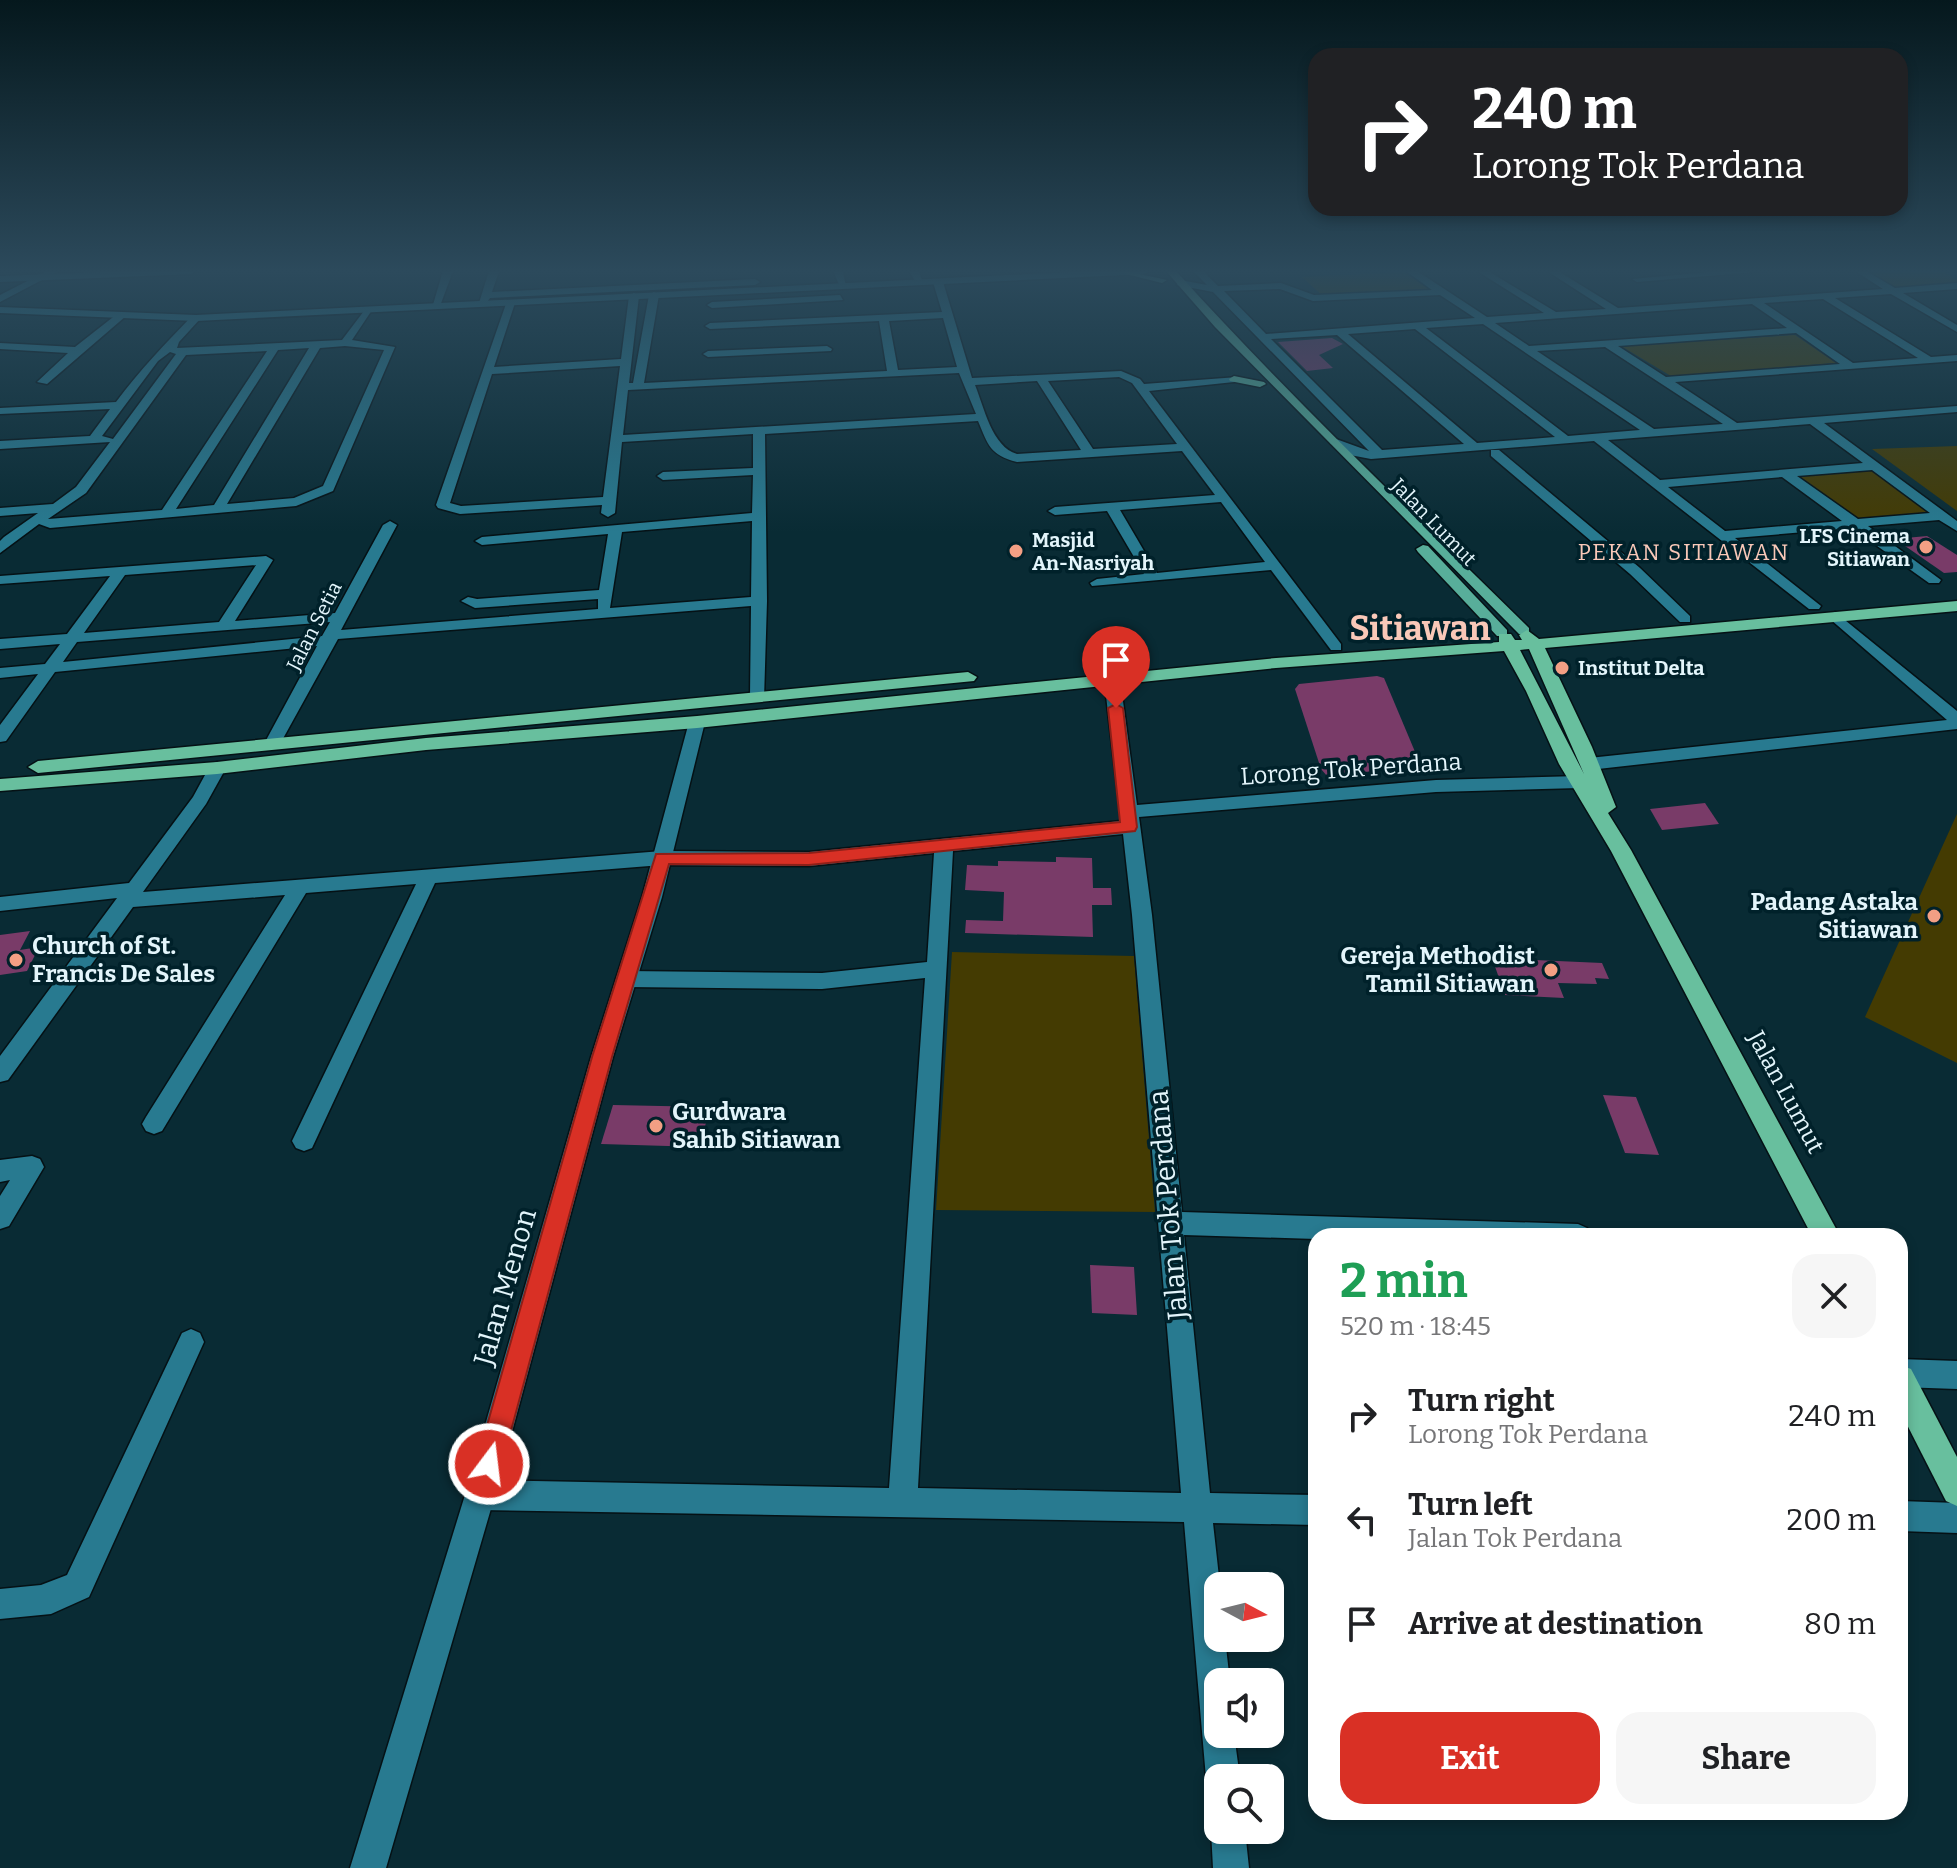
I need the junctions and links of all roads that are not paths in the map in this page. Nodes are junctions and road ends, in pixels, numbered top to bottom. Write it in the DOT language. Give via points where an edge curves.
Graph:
graph roads {
  1 [pos="68,358"];
  2 [pos="156,358"];
  3 [pos="171,358"];
  4 [pos="267,358"];
  5 [pos="308,358"];
  6 [pos="387,358"];
  7 [pos="492,358"];
  8 [pos="626,358"];
  9 [pos="643,358"];
  10 [pos="708,358"];
  11 [pos="827,358"];
  12 [pos="891,358"];
  13 [pos="960,358"];
  14 [pos="1234,358"];
  15 [pos="1253,358"];
  16 [pos="1283,358"];
  17 [pos="1371,358"];
  18 [pos="1459,358"];
  19 [pos="1541,358"];
  20 [pos="1630,358"];
  21 [pos="1839,358"];
  22 [pos="1926,358"];
  23 [pos="1955,358"];
  24 [pos="1929,360"];
  25 [pos="626,362"];
  26 [pos="1851,366"];
  27 [pos="1245,369"];
  28 [pos="488,371"];
  29 [pos="893,373"];
  30 [pos="828,376"];
  31 [pos="965,376"];
  32 [pos="1040,377"];
  33 [pos="1234,379"];
  34 [pos="1664,380"];
  35 [pos="43,382"];
  36 [pos="706,383"];
  37 [pos="1260,384"];
  38 [pos="638,386"];
  39 [pos="623,387"];
  40 [pos="1142,388"];
  41 [pos="1957,402"];
  42 [pos="122,405"];
  43 [pos="1957,409"];
  44 [pos="0,411"];
  45 [pos="983,417"];
  46 [pos="1729,422"];
  47 [pos="1814,422"];
  48 [pos="759,430"];
  49 [pos="1653,434"];
  50 [pos="119,439"];
  51 [pos="617,439"];
  52 [pos="1565,439"];
  53 [pos="1598,439"];
  54 [pos="93,440"];
  55 [pos="1336,443"];
  56 [pos="0,445"];
  57 [pos="1473,446"];
  58 [pos="1188,447"];
  59 [pos="1089,453"];
  60 [pos="1495,453"];
  61 [pos="1379,454"];
  62 [pos="1430,460"];
  63 [pos="1874,466"];
  64 [pos="760,471"];
  65 [pos="1784,473"];
  66 [pos="663,476"];
  67 [pos="1656,484"];
  68 [pos="1225,498"];
  69 [pos="609,501"];
  70 [pos="1111,506"];
  71 [pos="59,508"];
  72 [pos="218,509"];
  73 [pos="1055,511"];
  74 [pos="0,512"];
  75 [pos="166,514"];
  76 [pos="760,516"];
  77 [pos="1941,516"];
  78 [pos="40,520"];
  79 [pos="1855,524"];
  80 [pos="390,525"];
  81 [pos="1957,527"];
  82 [pos="611,528"];
  83 [pos="1723,535"];
  84 [pos="482,541"];
  85 [pos="0,549"];
  86 [pos="1275,565"];
  87 [pos="121,571"];
  88 [pos="1153,577"];
  89 [pos="0,580"];
  90 [pos="1934,580"];
  91 [pos="1097,583"];
  92 [pos="1957,591"];
  93 [pos="606,594"];
  94 [pos="468,601"];
  95 [pos="760,601"];
  96 [pos="1814,606"];
  97 [pos="1957,606"];
  98 [pos="603,614"];
  99 [pos="1835,616"];
  100 [pos="340,617"];
  101 [pos="1685,619"];
  102 [pos="225,625"];
  103 [pos="72,636"];
  104 [pos="332,637"];
  105 [pos="1518,639"];
  106 [pos="0,644"];
  107 [pos="1336,647"];
  108 [pos="47,669"];
  109 [pos="0,673"];
  110 [pos="1112,679"];
  111 [pos="966,692"];
  112 [pos="758,696"];
  113 [pos="544,717"];
  114 [pos="697,722"];
  115 [pos="1957,722"];
  116 [pos="0,737"];
  117 [pos="272,744"];
  118 [pos="426,744"];
  119 [pos="1589,764"];
  120 [pos="217,768"];
  121 [pos="3,775"];
  122 [pos="1579,782"];
  123 [pos="1128,820"];
  124 [pos="944,846"];
  125 [pos="1621,850"];
  126 [pos="662,858"];
  127 [pos="429,876"];
  128 [pos="300,887"];
  129 [pos="130,895"];
  130 [pos="0,904"];
  131 [pos="936,969"];
  132 [pos="626,979"];
  133 [pos="0,1073"];
  134 [pos="154,1124"];
  135 [pos="304,1141"];
  136 [pos="0,1171"];
  137 [pos="0,1218"];
  138 [pos="1171,1223"];
  139 [pos="1328,1228"];
  140 [pos="1822,1228"];
  141 [pos="191,1342"];
  142 [pos="1908,1373"];
  143 [pos="1957,1375"];
  144 [pos="1908,1395"];
  145 [pos="1957,1490"];
  146 [pos="480,1495"];
  147 [pos="903,1503"];
  148 [pos="1197,1510"];
  149 [pos="1308,1510"];
  150 [pos="1908,1516"];
  151 [pos="1957,1518"];
  152 [pos="0,1604"];
  153 [pos="1212,1668"];
  154 [pos="1229,1844"];
  155 [pos="368,1868"];
  156 [pos="1231,1868"];
  1 -- 35 [label="street"];
  2 -- 42 [label="street"];
  3 -- 50 [label="street"];
  4 -- 75 [label="street"];
  5 -- 72 [label="street"];
  6 -- 72 [label="street" via="328,488 296,502"];
  7 -- 28 [label="street"];
  8 -- 25 [label="street"];
  9 -- 38 [label="street"];
  10 -- 36 [label="street"];
  11 -- 30 [label="street"];
  12 -- 29 [label="street"];
  13 -- 31 [label="street"];
  14 -- 27 [label="main road, Jalan Lumut"];
  15 -- 55 [label="main road, Jalan Lumut"];
  16 -- 61 [label="street"];
  17 -- 57 [label="street"];
  18 -- 52 [label="street"];
  19 -- 49 [label="street"];
  20 -- 34 [label="street"];
  21 -- 26 [label="street"];
  22 -- 24 [label="street"];
  23 -- 24 [label="street"];
  24 -- 26 [label="street"];
  25 -- 28 [label="street"];
  25 -- 39 [label="street"];
  26 -- 34 [label="street"];
  27 -- 33 [label="main road"];
  27 -- 37 [label="main road, Jalan Lumut"];
  28 -- 69 [label="street" via="443,505 460,510"];
  29 -- 30 [label="street"];
  29 -- 31 [label="street"];
  30 -- 36 [label="street"];
  31 -- 32 [label="street"];
  31 -- 45 [label="street"];
  32 -- 40 [label="street" via="1121,374"];
  32 -- 59 [label="street"];
  33 -- 37 [label="main road"];
  33 -- 40 [label="street"];
  34 -- 46 [label="street"];
  36 -- 38 [label="street"];
  37 -- 105 [label="main road, Jalan Lumut"];
  38 -- 39 [label="street"];
  39 -- 51 [label="street"];
  40 -- 58 [label="street"];
  41 -- 46 [label="street"];
  42 -- 44 [label="street"];
  42 -- 54 [label="street"];
  43 -- 47 [label="street"];
  45 -- 48 [label="street"];
  45 -- 59 [label="street" via="997,449 1009,457"];
  46 -- 47 [label="street"];
  46 -- 49 [label="street"];
  47 -- 49 [label="street"];
  47 -- 63 [label="street"];
  48 -- 51 [label="street"];
  48 -- 64 [label="street"];
  49 -- 53 [label="street"];
  50 -- 54 [label="street"];
  50 -- 71 [label="street" via="81,490"];
  51 -- 69 [label="street"];
  52 -- 53 [label="street"];
  52 -- 57 [label="street"];
  53 -- 60 [label="street"];
  53 -- 67 [label="street"];
  54 -- 56 [label="street"];
  55 -- 61 [label="street" via="1354,452"];
  55 -- 105 [label="main road, Jalan Lumut"];
  57 -- 61 [label="street"];
  58 -- 59 [label="street"];
  58 -- 68 [label="street"];
  60 -- 62 [label="street"];
  60 -- 101 [label="street"];
  63 -- 65 [label="street"];
  63 -- 77 [label="street"];
  64 -- 66 [label="street"];
  64 -- 76 [label="street"];
  65 -- 67 [label="street"];
  65 -- 79 [label="street"];
  67 -- 83 [label="street"];
  68 -- 70 [label="street"];
  68 -- 86 [label="street"];
  69 -- 82 [label="street"];
  70 -- 73 [label="street"];
  70 -- 88 [label="street"];
  71 -- 74 [label="street"];
  71 -- 78 [label="street"];
  72 -- 75 [label="street"];
  75 -- 78 [label="street" via="50,524"];
  76 -- 82 [label="street"];
  76 -- 95 [label="street"];
  77 -- 79 [label="street"];
  77 -- 81 [label="street"];
  78 -- 85 [label="street"];
  79 -- 83 [label="street"];
  79 -- 90 [label="street"];
  80 -- 100 [label="street, Jalan Setia"];
  82 -- 84 [label="street"];
  82 -- 93 [label="street"];
  83 -- 96 [label="street"];
  86 -- 88 [label="street"];
  86 -- 107 [label="street"];
  87 -- 89 [label="street"];
  87 -- 102 [label="street" via="266,560"];
  87 -- 103 [label="street"];
  88 -- 91 [label="street"];
  92 -- 96 [label="highway"];
  93 -- 94 [label="street"];
  93 -- 98 [label="street"];
  95 -- 98 [label="street"];
  95 -- 112 [label="street"];
  96 -- 101 [label="highway"];
  97 -- 99 [label="highway"];
  98 -- 104 [label="street"];
  99 -- 105 [label="highway"];
  99 -- 115 [label="street"];
  100 -- 102 [label="street"];
  100 -- 104 [label="street, Jalan Setia"];
  101 -- 105 [label="highway"];
  102 -- 103 [label="street"];
  103 -- 106 [label="street"];
  103 -- 108 [label="street"];
  104 -- 108 [label="street"];
  104 -- 117 [label="street, Jalan Setia"];
  105 -- 107 [label="highway"];
  105 -- 110 [label="highway"];
  105 -- 119 [label="highway, Jalan Lumut"];
  105 -- 122 [label="highway, Jalan Lumut"];
  107 -- 112 [label="highway"];
  108 -- 109 [label="street"];
  108 -- 116 [label="street"];
  110 -- 111 [label="highway"];
  110 -- 123 [label="street, Jalan Tok Perdana"];
  111 -- 112 [label="highway" via="779,703"];
  111 -- 114 [label="highway"];
  112 -- 113 [label="highway"];
  113 -- 114 [label="highway" via="584,721 681,714"];
  113 -- 117 [label="highway"];
  114 -- 118 [label="highway"];
  114 -- 126 [label="street, Jalan Menon"];
  115 -- 119 [label="street"];
  117 -- 118 [label="highway" via="285,753 385,742"];
  117 -- 121 [label="highway"];
  118 -- 120 [label="highway"];
  119 -- 125 [label="highway, Jalan Lumut"];
  120 -- 121 [label="highway"];
  120 -- 129 [label="street" via="200,800"];
  122 -- 123 [label="street, Lorong Tok Perdana" via="1406,788"];
  122 -- 125 [label="highway, Jalan Lumut"];
  123 -- 124 [label="street, Lorong Tok Perdana"];
  123 -- 138 [label="street, Jalan Tok Perdana"];
  124 -- 126 [label="street, Lorong Tok Perdana" via="809,859"];
  124 -- 131 [label="street"];
  125 -- 140 [label="highway, Jalan Lumut"];
  126 -- 127 [label="street, Lorong Tok Perdana"];
  126 -- 132 [label="street, Jalan Menon"];
  127 -- 128 [label="street, Lorong Tok Perdana"];
  127 -- 135 [label="street"];
  128 -- 129 [label="street, Lorong Tok Perdana"];
  128 -- 134 [label="street"];
  129 -- 130 [label="street, Lorong Tok Perdana"];
  129 -- 133 [label="street"];
  131 -- 132 [label="street" via="822,981"];
  131 -- 147 [label="street"];
  132 -- 146 [label="street, Jalan Menon"];
  136 -- 137 [label="street" via="32,1167"];
  138 -- 139 [label="street"];
  138 -- 148 [label="street, Jalan Tok Perdana"];
  141 -- 152 [label="street" via="78,1586 66,1596 45,1601"];
  142 -- 143 [label="street"];
  144 -- 145 [label="highway"];
  146 -- 147 [label="street"];
  146 -- 155 [label="street, Jalan Menon"];
  147 -- 148 [label="street"];
  148 -- 149 [label="street"];
  148 -- 153 [label="street, Jalan Tok Perdana"];
  150 -- 151 [label="street"];
  154 -- 156 [label="street"];
}
